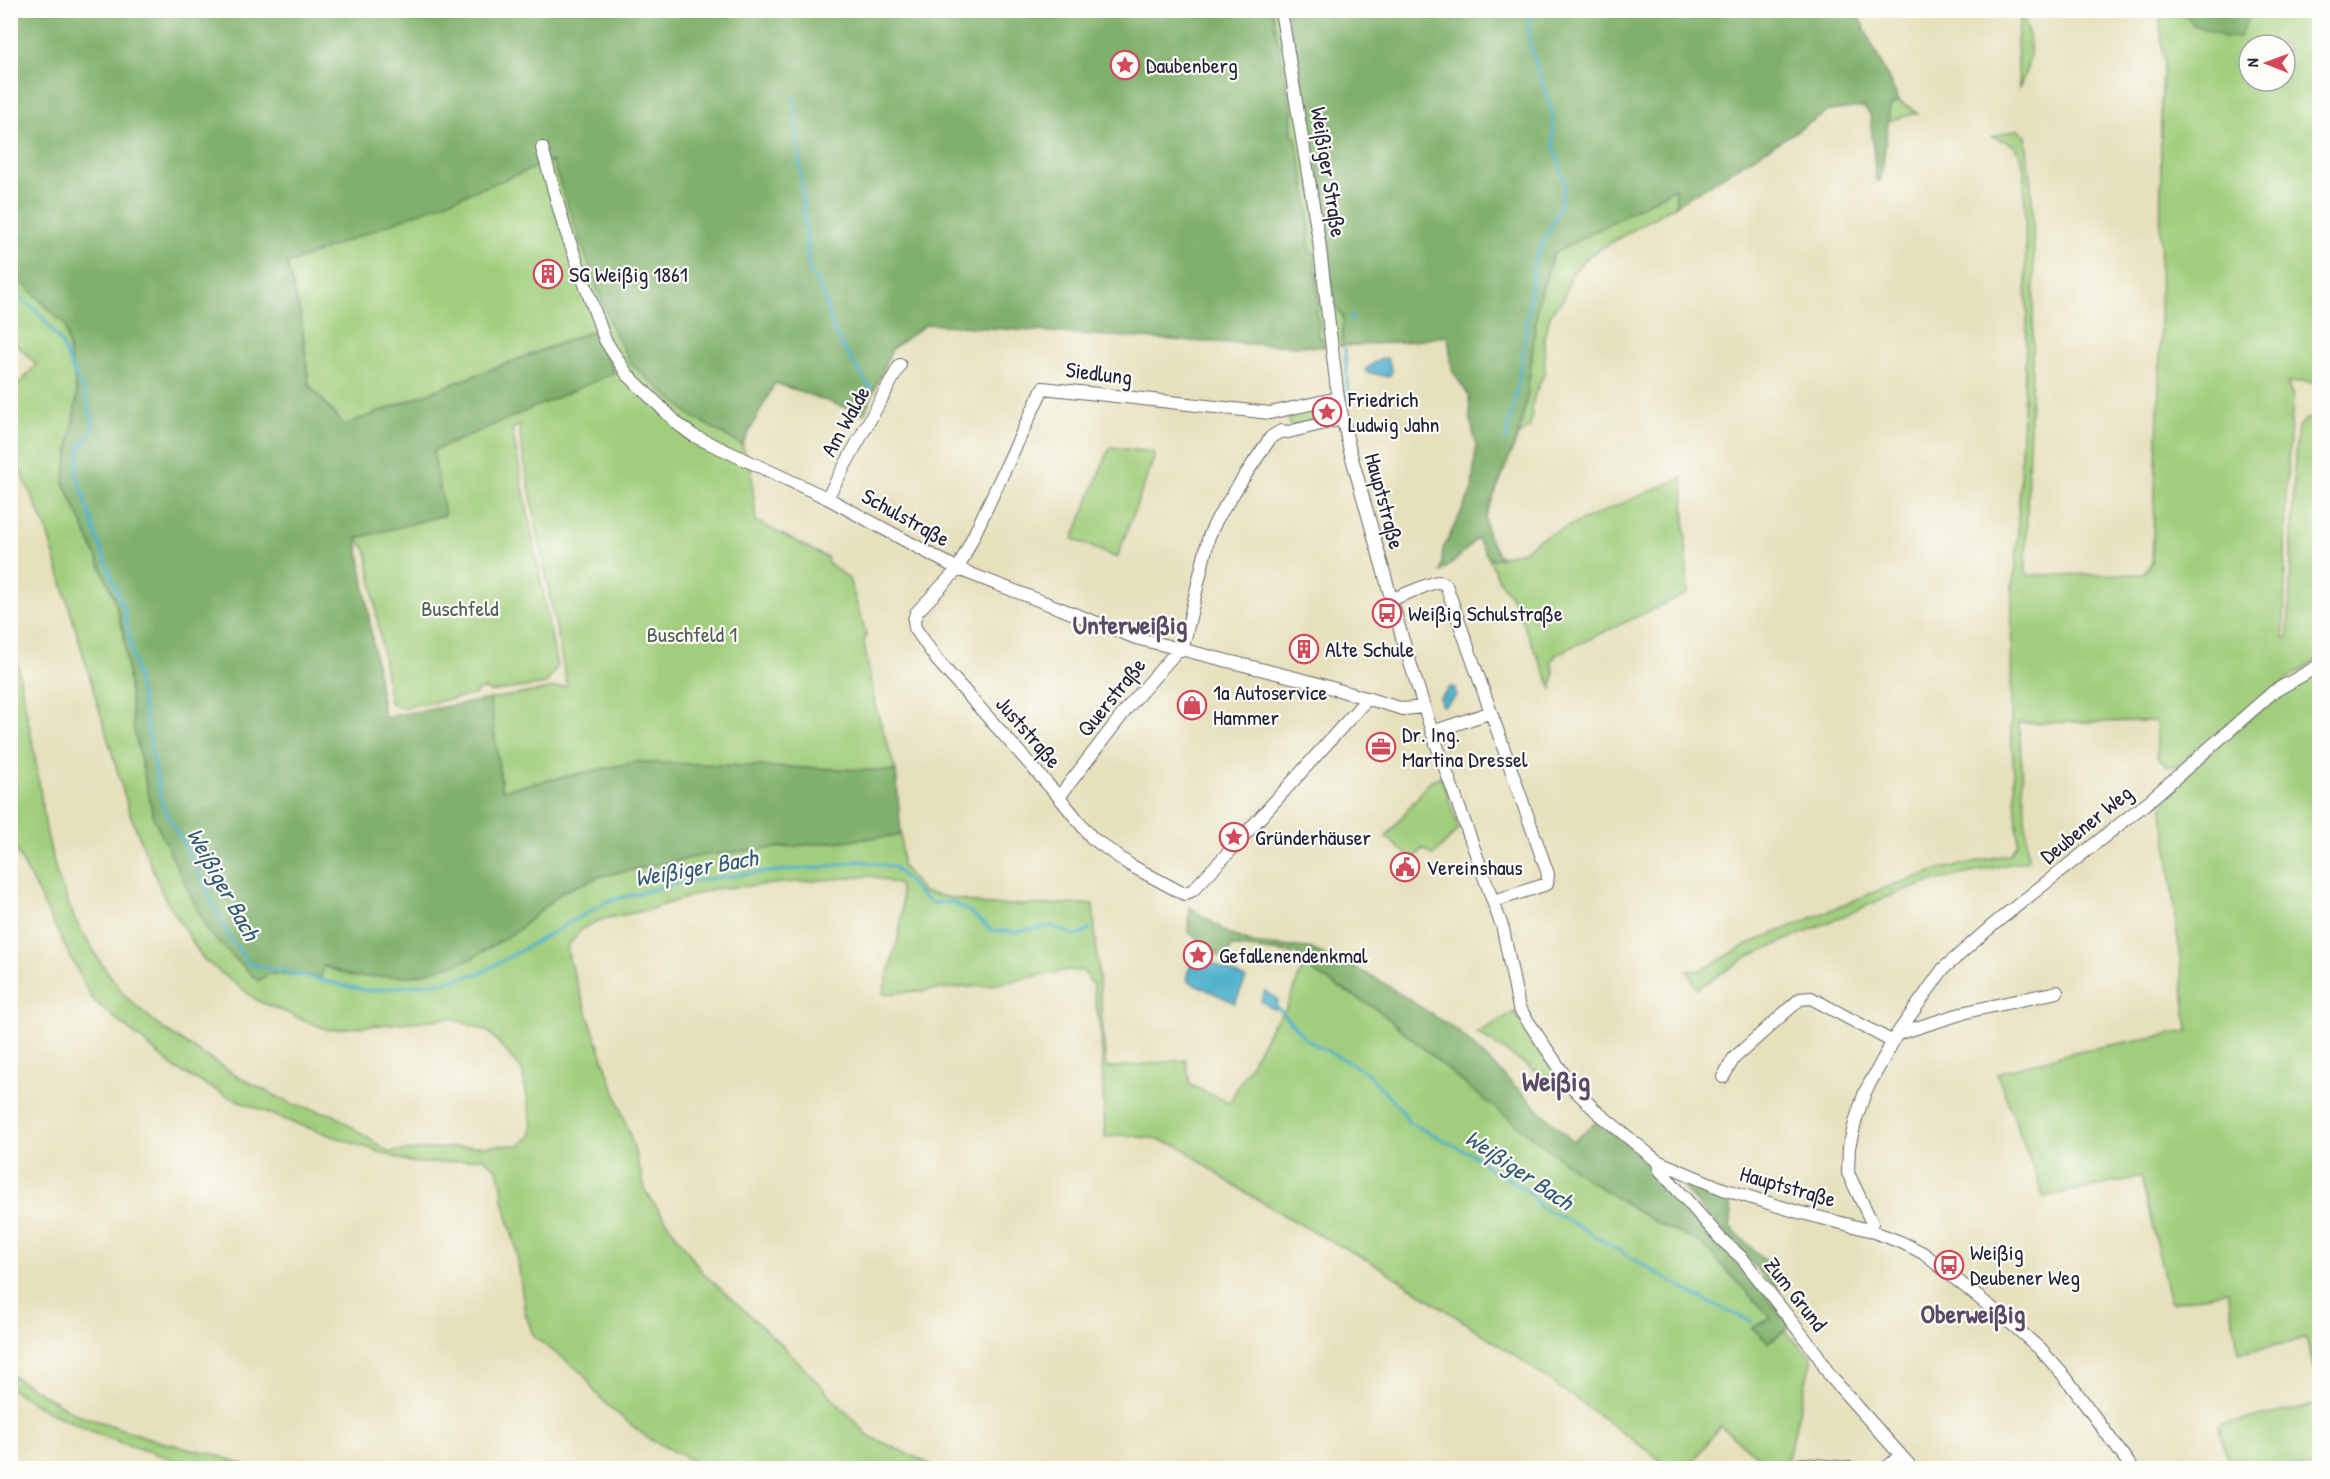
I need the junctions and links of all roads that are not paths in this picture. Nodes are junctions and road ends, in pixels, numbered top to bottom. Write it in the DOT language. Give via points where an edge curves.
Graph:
graph roads {
  1 [pos="1281,10"];
  2 [pos="542,148"];
  3 [pos="1331,341"];
  4 [pos="900,365"];
  5 [pos="1338,398"];
  6 [pos="1277,413"];
  7 [pos="1342,419"];
  8 [pos="1281,431"];
  9 [pos="827,498"];
  10 [pos="958,569"];
  11 [pos="1390,600"];
  12 [pos="1178,649"];
  13 [pos="2319,664"];
  14 [pos="1368,698"];
  15 [pos="1424,707"];
  16 [pos="1489,712"];
  17 [pos="1432,732"];
  18 [pos="1059,797"];
  19 [pos="1494,901"];
  20 [pos="2057,992"];
  21 [pos="1895,1038"];
  22 [pos="1723,1077"];
  23 [pos="1657,1161"];
  24 [pos="1869,1230"];
  25 [pos="1900,1456"];
  26 [pos="1775,1468"];
  27 [pos="1849,1468"];
  28 [pos="1886,1468"];
  29 [pos="1912,1468"];
  30 [pos="2132,1468"];
  1 -- 3 [label="street, Weißiger Straße" via="1307,156"];
  2 -- 9 [label="street, Schulstraße" via="597,321 627,374 694,435"];
  3 -- 5 [label="street, Hauptstraße"];
  4 -- 9 [label="street, Am Walde"];
  5 -- 6 [label="street, Siedlung"];
  5 -- 7 [label="street, Hauptstraße"];
  6 -- 8 [label="street"];
  6 -- 10 [label="street, Siedlung" via="1043,388"];
  7 -- 8 [label="street"];
  7 -- 11 [label="street, Hauptstraße"];
  8 -- 12 [label="street, Querstraße" via="1271,437 1215,523 1204,552 1184,643"];
  9 -- 10 [label="street, Schulstraße"];
  10 -- 12 [label="street, Schulstraße" via="1136,638"];
  10 -- 18 [label="street, Juststraße" via="916,613 915,628 937,660"];
  11 -- 15 [label="street, Hauptstraße"];
  11 -- 16 [label="street" via="1433,582 1446,585"];
  12 -- 14 [label="street, Schulstraße"];
  12 -- 18 [label="street, Querstraße"];
  13 -- 21 [label="street, Deubener Weg" via="2273,692 2149,801 1959,954 1943,969"];
  14 -- 15 [label="street, Schulstraße" via="1403,709"];
  14 -- 18 [label="street, Juststraße" via="1230,851 1184,894 1104,848"];
  15 -- 17 [label="street, Hauptstraße"];
  16 -- 17 [label="street"];
  16 -- 19 [label="street" via="1549,878 1547,884"];
  17 -- 19 [label="street, Hauptstraße"];
  19 -- 23 [label="street, Hauptstraße" via="1519,1008 1573,1088"];
  20 -- 21 [label="street" via="1970,1011"];
  21 -- 22 [label="street" via="1811,998 1800,999 1734,1058"];
  21 -- 24 [label="street, Deubener Weg" via="1865,1092 1849,1147 1848,1173 1872,1223"];
  23 -- 24 [label="street, Hauptstraße" via="1723,1189"];
  23 -- 25 [label="street, Zum Grund" via="1660,1170 1742,1258 1830,1376"];
  24 -- 30 [label="street, Hauptstraße" via="1923,1254 2013,1325 2066,1378"];
  25 -- 28 [label="street"];
  25 -- 29 [label="street, Zum Grund"];
  26 -- 27 [label="street" via="1804,1464"];
}
